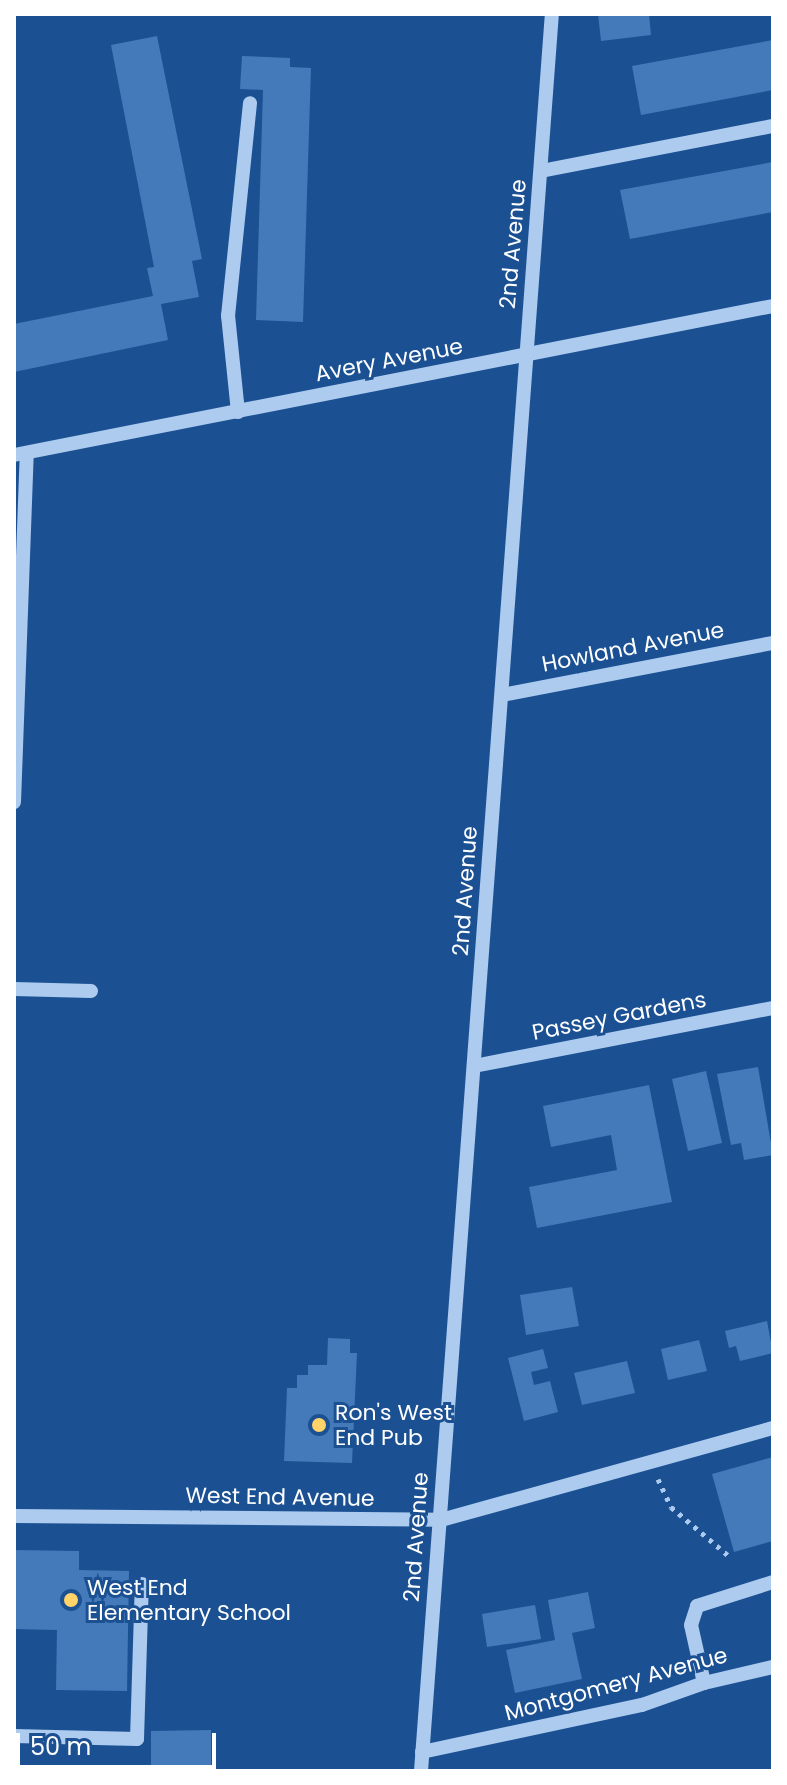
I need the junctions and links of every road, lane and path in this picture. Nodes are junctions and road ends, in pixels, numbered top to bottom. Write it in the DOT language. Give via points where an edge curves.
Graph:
graph roads {
  1 [pos="552,14"];
  2 [pos="250,103"];
  3 [pos="773,126"];
  4 [pos="541,171"];
  5 [pos="773,306"];
  6 [pos="525,356"];
  7 [pos="238,412"];
  8 [pos="20,454"];
  9 [pos="773,643"];
  10 [pos="502,695"];
  11 [pos="14,802"];
  12 [pos="14,989"];
  13 [pos="91,991"];
  14 [pos="773,1008"];
  15 [pos="474,1066"];
  16 [pos="773,1428"];
  17 [pos="654,1461"];
  18 [pos="14,1516"];
  19 [pos="441,1520"];
  20 [pos="729,1556"];
  21 [pos="773,1582"];
  22 [pos="142,1584"];
  23 [pos="773,1667"];
  24 [pos="704,1683"];
  25 [pos="14,1736"];
  26 [pos="422,1752"];
  27 [pos="421,1771"];
  1 -- 4 [label="street, 2nd Avenue"];
  2 -- 7 [label="street" via="228,316"];
  3 -- 4 [label="street"];
  4 -- 6 [label="street, 2nd Avenue"];
  5 -- 6 [label="street, Avery Avenue"];
  6 -- 7 [label="street, Avery Avenue"];
  6 -- 10 [label="street, 2nd Avenue"];
  7 -- 8 [label="street, Avery Avenue"];
  8 -- 11 [label="street"];
  9 -- 10 [label="street, Howland Avenue"];
  10 -- 15 [label="street, 2nd Avenue"];
  12 -- 13 [label="street"];
  14 -- 15 [label="street, Passey Gardens"];
  15 -- 19 [label="street, 2nd Avenue"];
  16 -- 17 [label="street, West End Avenue"];
  17 -- 19 [label="street, West End Avenue"];
  17 -- 20 [label="path" via="666,1501"];
  18 -- 19 [label="street, West End Avenue"];
  19 -- 26 [label="street, 2nd Avenue"];
  21 -- 24 [label="street" via="697,1606 691,1625"];
  22 -- 25 [label="street" via="137,1739"];
  23 -- 24 [label="street, Montgomery Avenue"];
  24 -- 26 [label="street, Montgomery Avenue" via="642,1705"];
  26 -- 27 [label="street, 2nd Avenue"];
}
